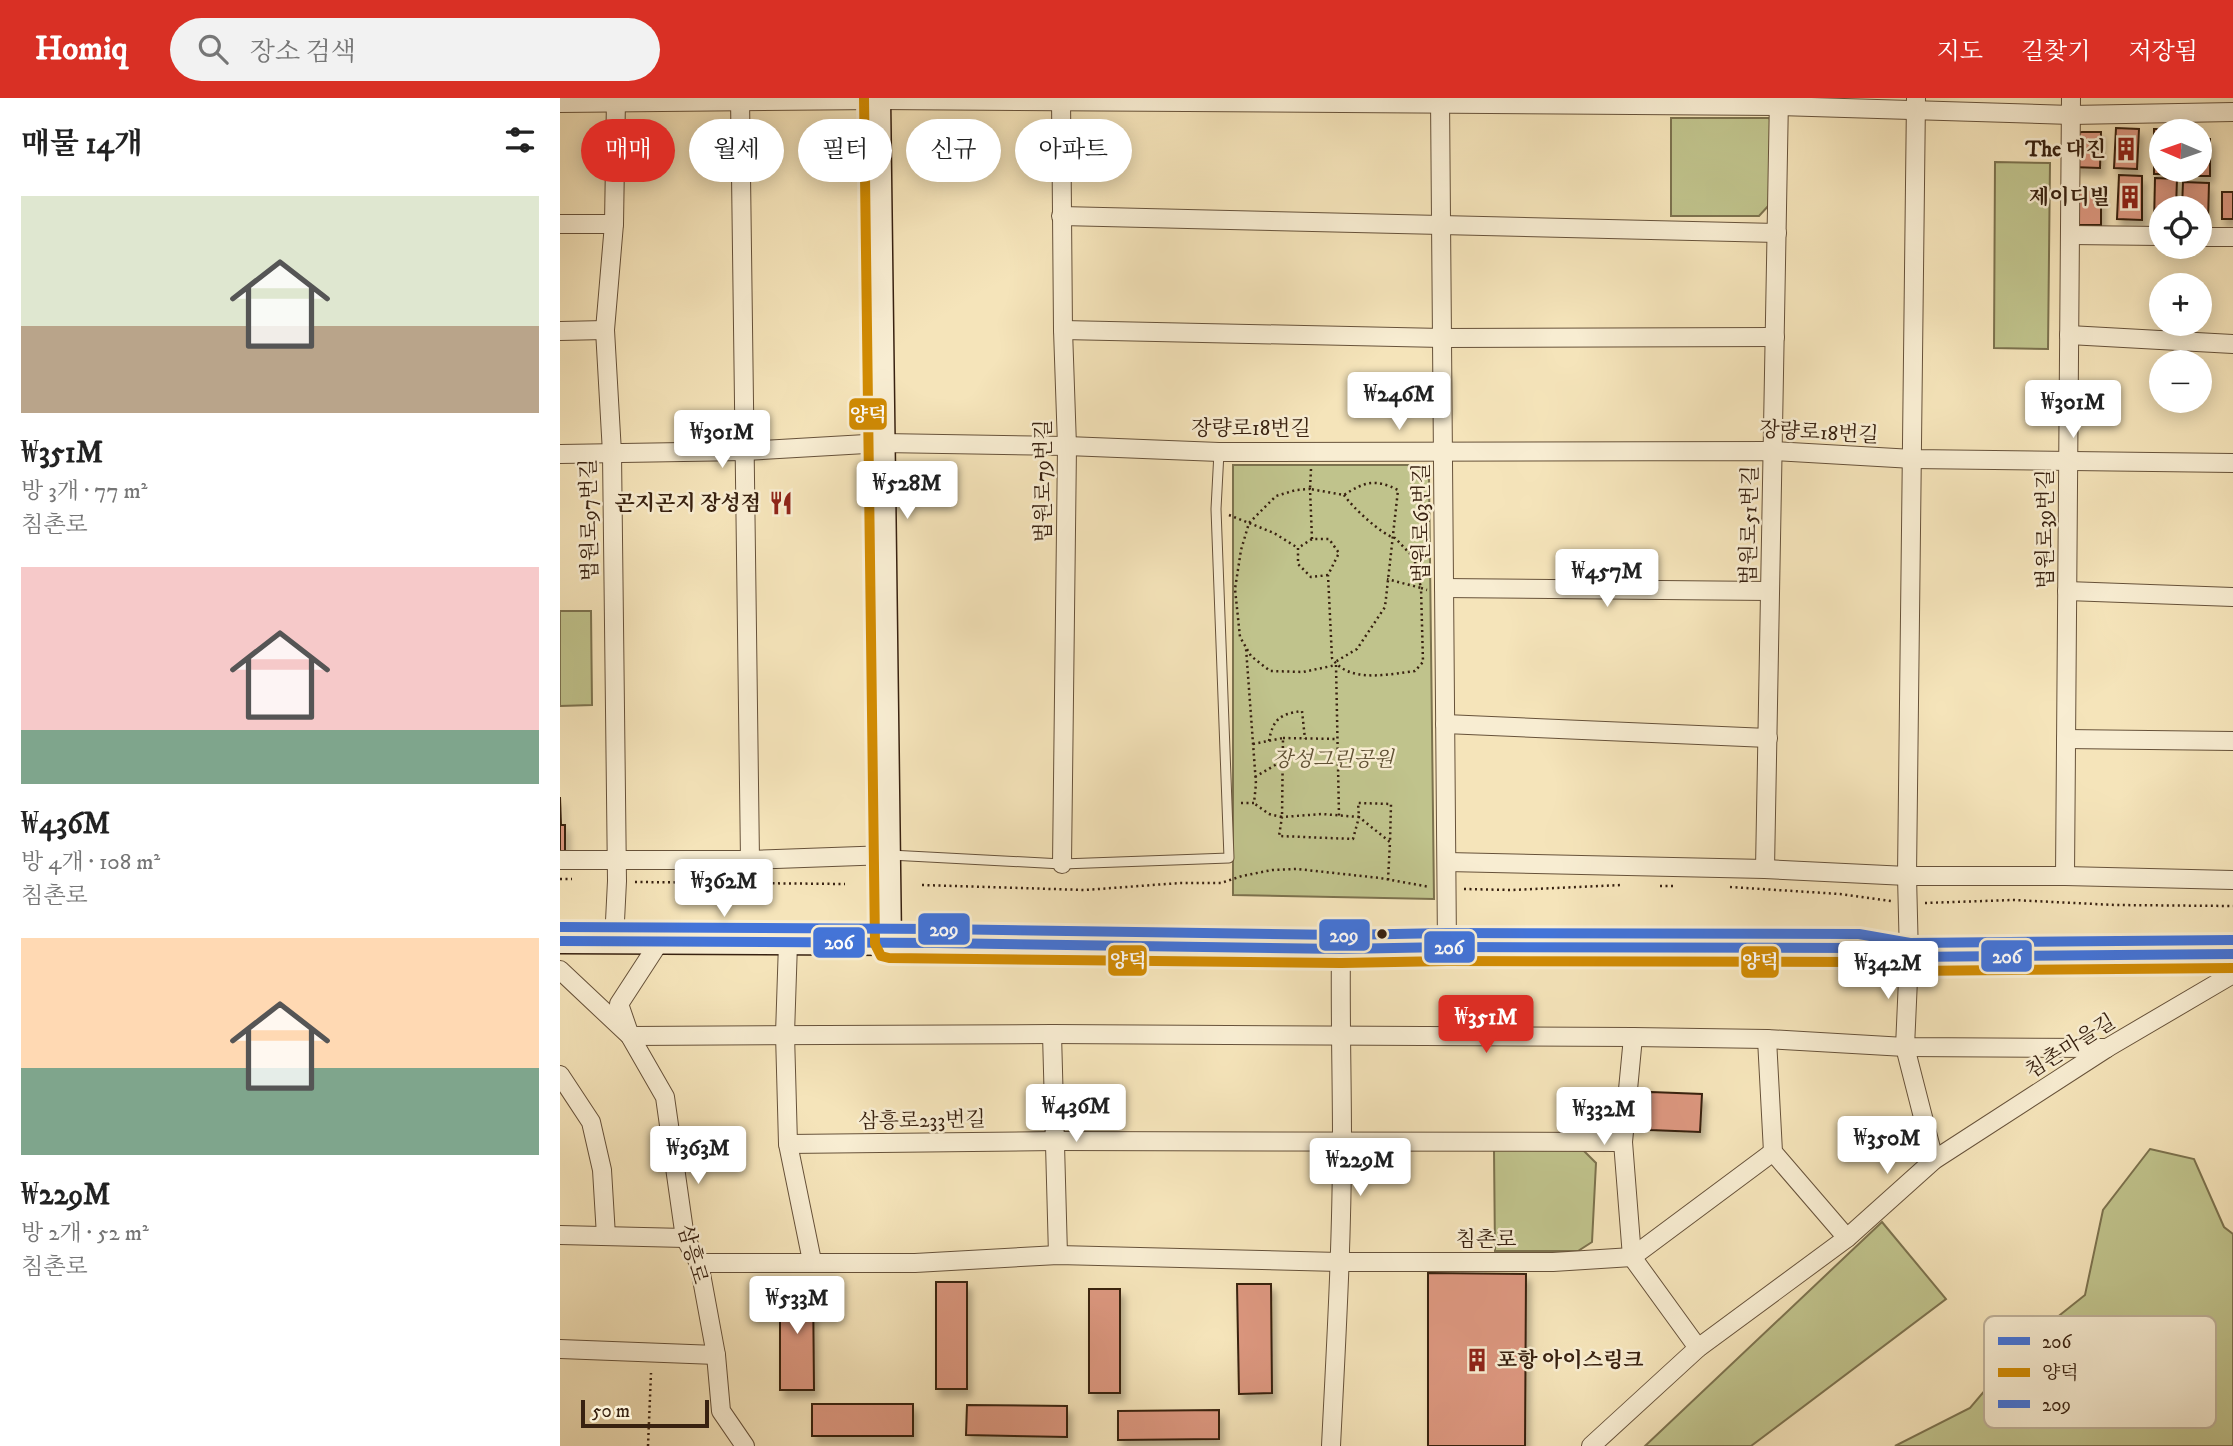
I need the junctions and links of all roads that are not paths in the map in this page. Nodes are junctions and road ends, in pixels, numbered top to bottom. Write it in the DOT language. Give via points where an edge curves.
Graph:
graph roads {
  1 [pos="740,99"];
  2 [pos="878,99"];
  3 [pos="616,100"];
  4 [pos="1061,100"];
  5 [pos="1440,102"];
  6 [pos="1779,102"];
  7 [pos="560,103"];
  8 [pos="1916,105"];
  9 [pos="2071,106"];
  10 [pos="2233,112"];
  11 [pos="1061,216"];
  12 [pos="1441,223"];
  13 [pos="560,224"];
  14 [pos="614,224"];
  15 [pos="1777,233"];
  16 [pos="2070,235"];
  17 [pos="2149,236"];
  18 [pos="2212,237"];
  19 [pos="2233,237"];
  20 [pos="1062,330"];
  21 [pos="560,331"];
  22 [pos="605,331"];
  23 [pos="2069,335"];
  24 [pos="1775,337"];
  25 [pos="1442,338"];
  26 [pos="2233,344"];
  27 [pos="883,443"];
  28 [pos="1067,446"];
  29 [pos="745,451"];
  30 [pos="1773,451"];
  31 [pos="1219,452"];
  32 [pos="1443,452"];
  33 [pos="611,453"];
  34 [pos="560,454"];
  35 [pos="1913,459"];
  36 [pos="2068,459"];
  37 [pos="2233,463"];
  38 [pos="1444,587"];
  39 [pos="1770,591"];
  40 [pos="2067,591"];
  41 [pos="2233,597"];
  42 [pos="1445,724"];
  43 [pos="1768,738"];
  44 [pos="2066,739"];
  45 [pos="2233,741"];
  46 [pos="888,855"];
  47 [pos="560,860"];
  48 [pos="750,860"];
  49 [pos="617,862"];
  50 [pos="1447,862"];
  51 [pos="1062,864"];
  52 [pos="1765,869"];
  53 [pos="1908,876"];
  54 [pos="2065,876"];
  55 [pos="2233,880"];
  56 [pos="560,941"];
  57 [pos="614,941"];
  58 [pos="660,941"];
  59 [pos="788,943"];
  60 [pos="888,944"];
  61 [pos="1447,947"];
  62 [pos="1341,949"];
  63 [pos="2233,954"];
  64 [pos="1909,957"];
  65 [pos="560,970"];
  66 [pos="2233,974"];
  67 [pos="785,1034"];
  68 [pos="1052,1034"];
  69 [pos="1340,1035"];
  70 [pos="630,1036"];
  71 [pos="1633,1037"];
  72 [pos="1767,1039"];
  73 [pos="1905,1047"];
  74 [pos="2107,1048"];
  75 [pos="560,1075"];
  76 [pos="1056,1141"];
  77 [pos="1342,1142"];
  78 [pos="1623,1142"];
  79 [pos="788,1144"];
  80 [pos="1773,1152"];
  81 [pos="1934,1160"];
  82 [pos="560,1235"];
  83 [pos="607,1236"];
  84 [pos="685,1238"];
  85 [pos="1847,1238"];
  86 [pos="1058,1255"];
  87 [pos="1632,1258"];
  88 [pos="812,1261"];
  89 [pos="1339,1262"];
  90 [pos="699,1263"];
  91 [pos="1698,1348"];
  92 [pos="560,1349"];
  93 [pos="716,1355"];
  94 [pos="745,1446"];
  95 [pos="1331,1446"];
  96 [pos="1591,1446"];
  1 -- 2 [label="street"];
  1 -- 3 [label="street"];
  1 -- 29 [label="street"];
  2 -- 4 [label="street"];
  2 -- 27 [label="main road"];
  3 -- 7 [label="street"];
  3 -- 14 [label="street, 법원로97번길"];
  4 -- 5 [label="street"];
  4 -- 11 [label="street, 법원로79번길"];
  5 -- 6 [label="street"];
  5 -- 12 [label="street, 법원로63번길"];
  6 -- 8 [label="street"];
  6 -- 15 [label="street, 법원로51번길"];
  8 -- 9 [label="street"];
  8 -- 35 [label="street"];
  9 -- 10 [label="street"];
  9 -- 16 [label="street, 법원로39번길"];
  11 -- 12 [label="street"];
  11 -- 20 [label="street, 법원로79번길"];
  12 -- 15 [label="street"];
  12 -- 25 [label="street, 법원로63번길"];
  13 -- 14 [label="street"];
  14 -- 22 [label="street, 법원로97번길"];
  15 -- 24 [label="street, 법원로51번길"];
  16 -- 17 [label="street"];
  16 -- 23 [label="street, 법원로39번길"];
  18 -- 19 [label="street"];
  20 -- 25 [label="street"];
  20 -- 28 [label="street, 법원로79번길"];
  21 -- 22 [label="street"];
  22 -- 33 [label="street, 법원로97번길"];
  23 -- 26 [label="street"];
  23 -- 36 [label="street, 법원로39번길"];
  24 -- 25 [label="street"];
  24 -- 30 [label="street, 법원로51번길"];
  25 -- 32 [label="street, 법원로63번길"];
  27 -- 28 [label="street, 장량로18번길"];
  27 -- 29 [label="street, 장량로18번길"];
  27 -- 46 [label="main road"];
  28 -- 31 [label="street, 장량로18번길"];
  28 -- 51 [label="street, 법원로79번길"];
  29 -- 33 [label="street, 장량로18번길"];
  29 -- 48 [label="street"];
  30 -- 32 [label="street, 장량로18번길"];
  30 -- 35 [label="street, 장량로18번길"];
  30 -- 39 [label="street, 법원로51번길"];
  31 -- 32 [label="street, 장량로18번길"];
  31 -- 51 [label="lane" via="1216,509 1229,858"];
  32 -- 38 [label="street, 법원로63번길"];
  33 -- 34 [label="street, 장량로18번길"];
  33 -- 49 [label="street, 법원로97번길"];
  35 -- 36 [label="street, 장량로18번길"];
  35 -- 53 [label="street"];
  36 -- 37 [label="street, 장량로18번길"];
  36 -- 40 [label="street, 법원로39번길"];
  38 -- 39 [label="street"];
  38 -- 42 [label="street, 법원로63번길"];
  39 -- 43 [label="street, 법원로51번길"];
  40 -- 41 [label="street"];
  40 -- 44 [label="street, 법원로39번길"];
  42 -- 43 [label="street"];
  42 -- 50 [label="street, 법원로63번길"];
  43 -- 52 [label="street, 법원로51번길"];
  44 -- 45 [label="street"];
  44 -- 54 [label="street, 법원로39번길"];
  46 -- 48 [label="street"];
  46 -- 51 [label="lane"];
  46 -- 60 [label="main road"];
  47 -- 49 [label="street"];
  48 -- 49 [label="street"];
  49 -- 57 [label="street, 법원로97번길"];
  50 -- 52 [label="street"];
  50 -- 61 [label="street, 법원로63번길"];
  52 -- 53 [label="street"];
  53 -- 54 [label="street"];
  53 -- 64 [label="street"];
  54 -- 55 [label="street"];
  56 -- 57 [label="main road"];
  57 -- 58 [label="main road"];
  58 -- 59 [label="main road"];
  58 -- 70 [label="street, 삼흥로" via="618,1004"];
  59 -- 60 [label="main road"];
  59 -- 67 [label="street"];
  60 -- 62 [label="main road"];
  61 -- 62 [label="main road"];
  61 -- 64 [label="main road" via="1859,948"];
  62 -- 69 [label="street"];
  63 -- 64 [label="main road"];
  64 -- 73 [label="street"];
  65 -- 70 [label="street, 삼흥로"];
  66 -- 74 [label="street, 침촌마을길"];
  67 -- 68 [label="street"];
  67 -- 70 [label="street"];
  67 -- 79 [label="street"];
  68 -- 69 [label="street"];
  68 -- 76 [label="street"];
  69 -- 71 [label="street"];
  69 -- 77 [label="street"];
  70 -- 84 [label="street, 삼흥로" via="665,1097"];
  71 -- 72 [label="street"];
  71 -- 78 [label="street"];
  72 -- 73 [label="street"];
  72 -- 80 [label="street"];
  73 -- 74 [label="street"];
  73 -- 81 [label="street"];
  74 -- 81 [label="street, 침촌마을길"];
  75 -- 83 [label="street" via="591,1122 602,1170"];
  76 -- 77 [label="street"];
  76 -- 79 [label="street, 삼흥로233번길"];
  76 -- 86 [label="street"];
  77 -- 78 [label="street"];
  77 -- 89 [label="street"];
  78 -- 87 [label="street"];
  79 -- 88 [label="street"];
  80 -- 85 [label="street"];
  80 -- 87 [label="street"];
  81 -- 85 [label="street, 침촌마을길"];
  82 -- 83 [label="street"];
  83 -- 84 [label="street"];
  84 -- 90 [label="street, 삼흥로"];
  85 -- 91 [label="street, 침촌마을길"];
  86 -- 88 [label="street" via="915,1263"];
  86 -- 89 [label="street, 침촌로"];
  87 -- 89 [label="street, 침촌로"];
  87 -- 91 [label="street"];
  88 -- 90 [label="street"];
  89 -- 95 [label="street"];
  90 -- 93 [label="street, 삼흥로"];
  91 -- 96 [label="street, 침촌마을길"];
  92 -- 93 [label="street"];
  93 -- 94 [label="street" via="721,1411"];
}
